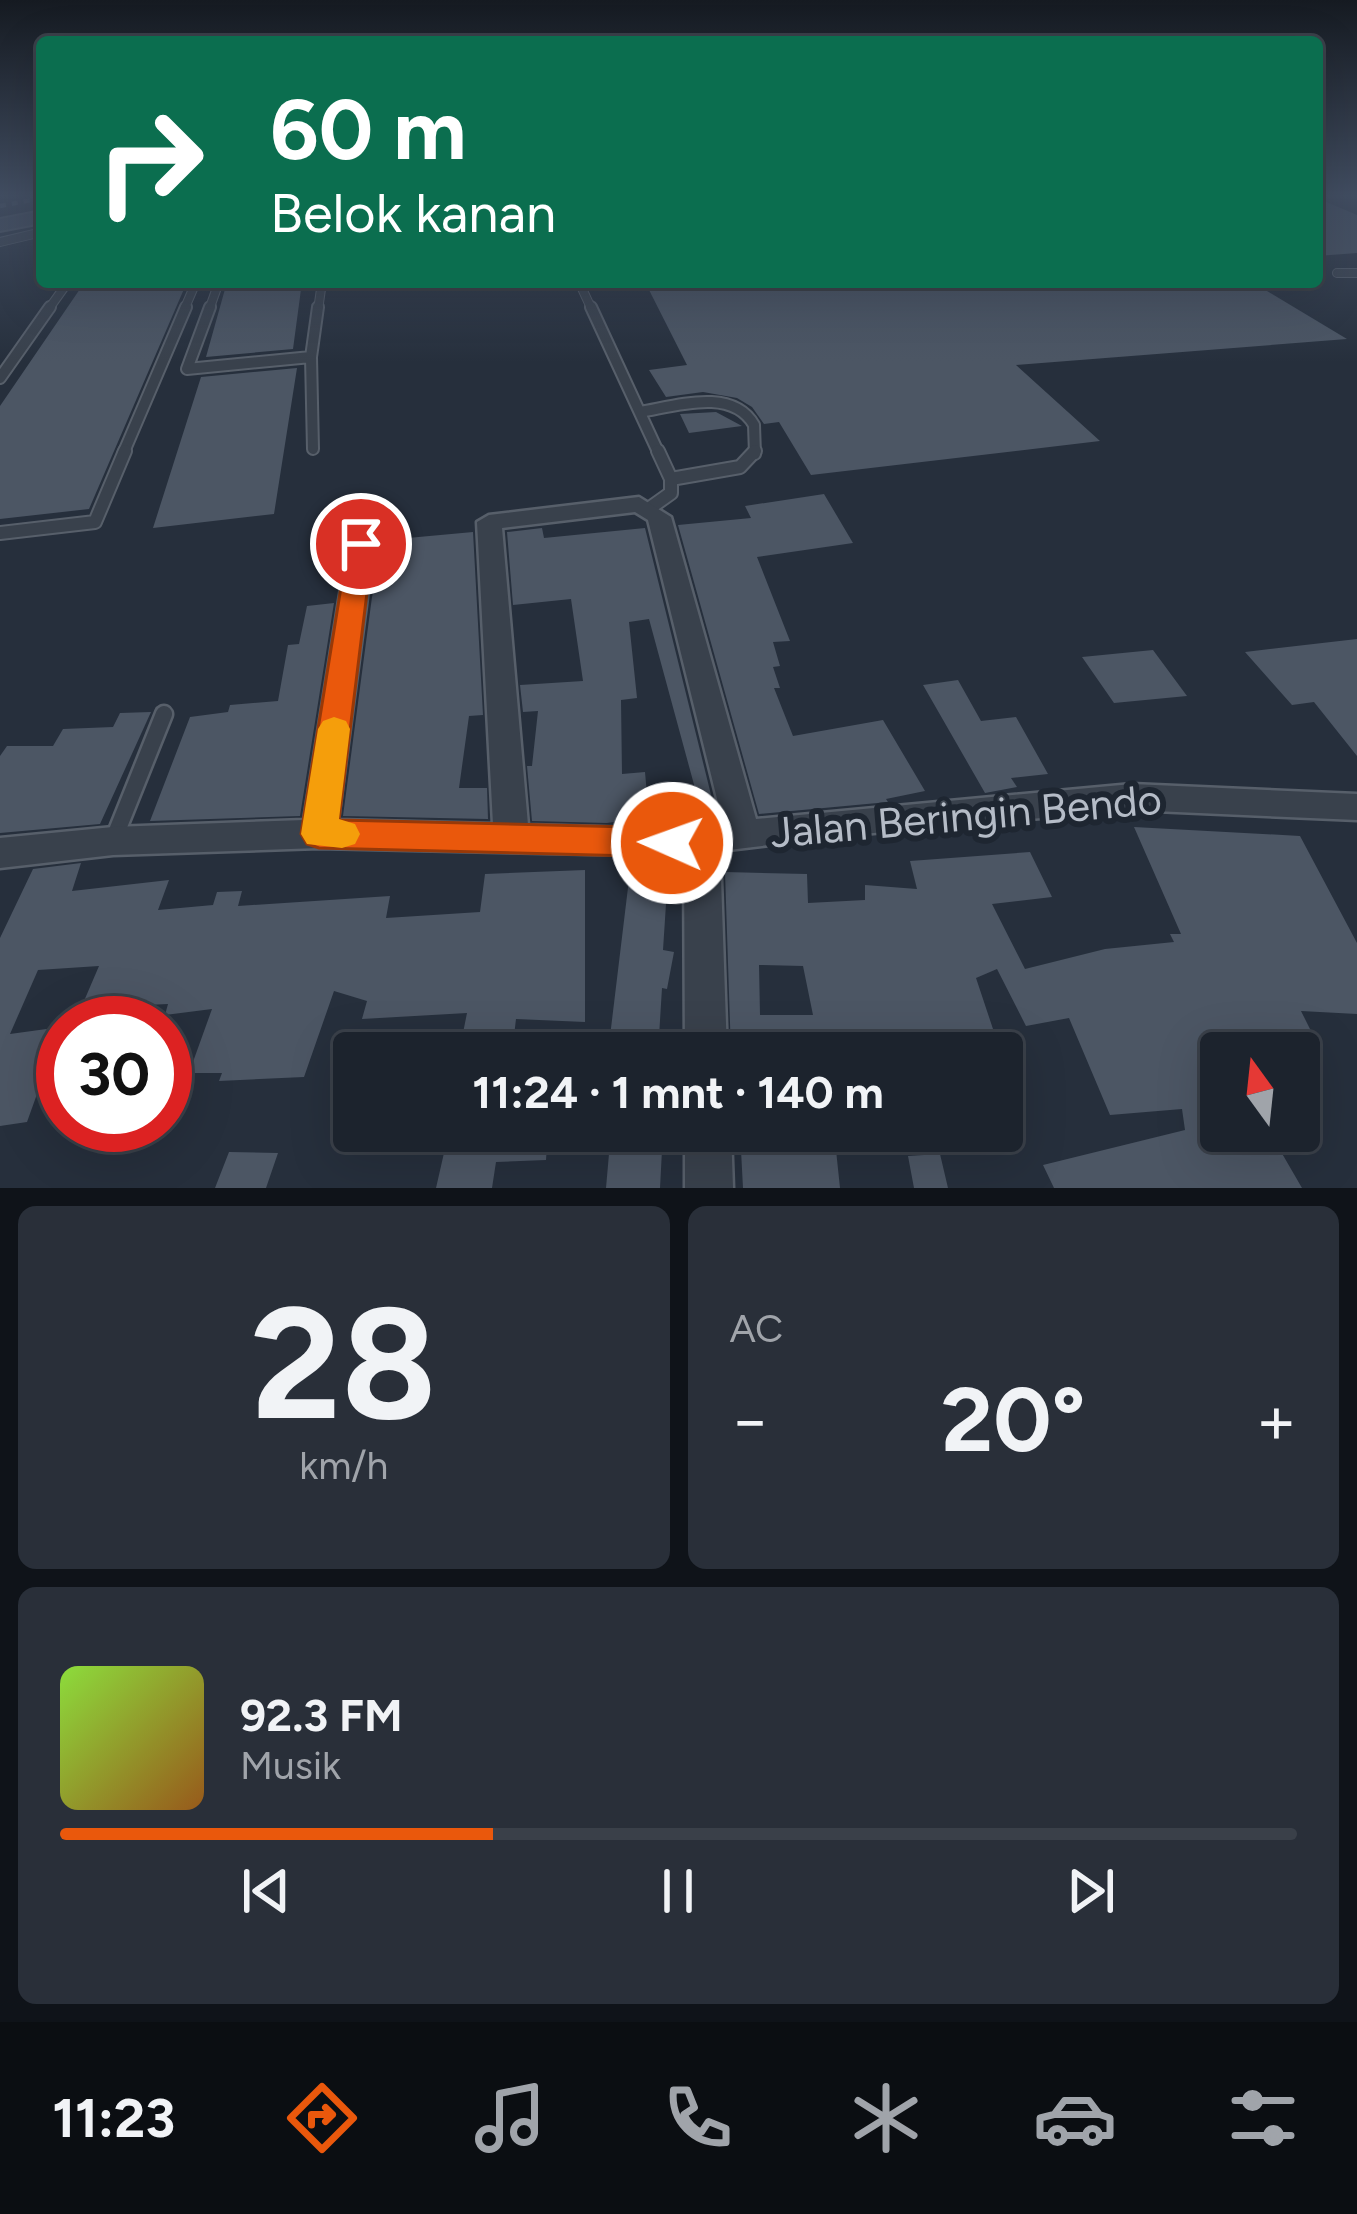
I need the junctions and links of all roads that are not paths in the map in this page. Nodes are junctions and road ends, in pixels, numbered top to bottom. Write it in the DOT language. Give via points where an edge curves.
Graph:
graph roads {
  1 [pos="1357,272"];
  2 [pos="1337,273"];
  3 [pos="64,288"];
  4 [pos="193,288"];
  5 [pos="217,288"];
  6 [pos="321,288"];
  7 [pos="582,288"];
  8 [pos="311,357"];
  9 [pos="0,378"];
  10 [pos="640,412"];
  11 [pos="313,449"];
  12 [pos="671,479"];
  13 [pos="650,508"];
  14 [pos="0,532"];
  15 [pos="361,544"];
  16 [pos="164,714"];
  17 [pos="1357,807"];
  18 [pos="319,834"];
  19 [pos="743,834"];
  20 [pos="511,838"];
  21 [pos="702,839"];
  22 [pos="113,841"];
  23 [pos="0,853"];
  24 [pos="706,1032"];
  25 [pos="708,1152"];
  26 [pos="709,1188"];
  1 -- 2 [label="lane"];
  3 -- 9 [label="lane"];
  4 -- 14 [label="lane" via="95,522"];
  5 -- 8 [label="lane" via="187,369"];
  6 -- 8 [label="lane"];
  7 -- 10 [label="lane"];
  8 -- 11 [label="lane"];
  10 -- 12 [label="lane"];
  10 -- 12 [label="lane" via="730,404 754,425 755,454 740,467"];
  12 -- 13 [label="lane" via="671,493"];
  13 -- 19 [label="street"];
  13 -- 20 [label="street" via="489,522"];
  15 -- 18 [label="street"];
  16 -- 22 [label="lane"];
  17 -- 19 [label="street, Jalan Beringin Bendo" via="1132,797"];
  18 -- 20 [label="street, Jalan Beringin Bendo"];
  18 -- 22 [label="street, Jalan Beringin Bendo"];
  19 -- 21 [label="street, Jalan Beringin Bendo"];
  20 -- 21 [label="street, Jalan Beringin Bendo"];
  21 -- 24 [label="street"];
  22 -- 23 [label="street, Jalan Beringin Bendo"];
  25 -- 26 [label="street"];
}
